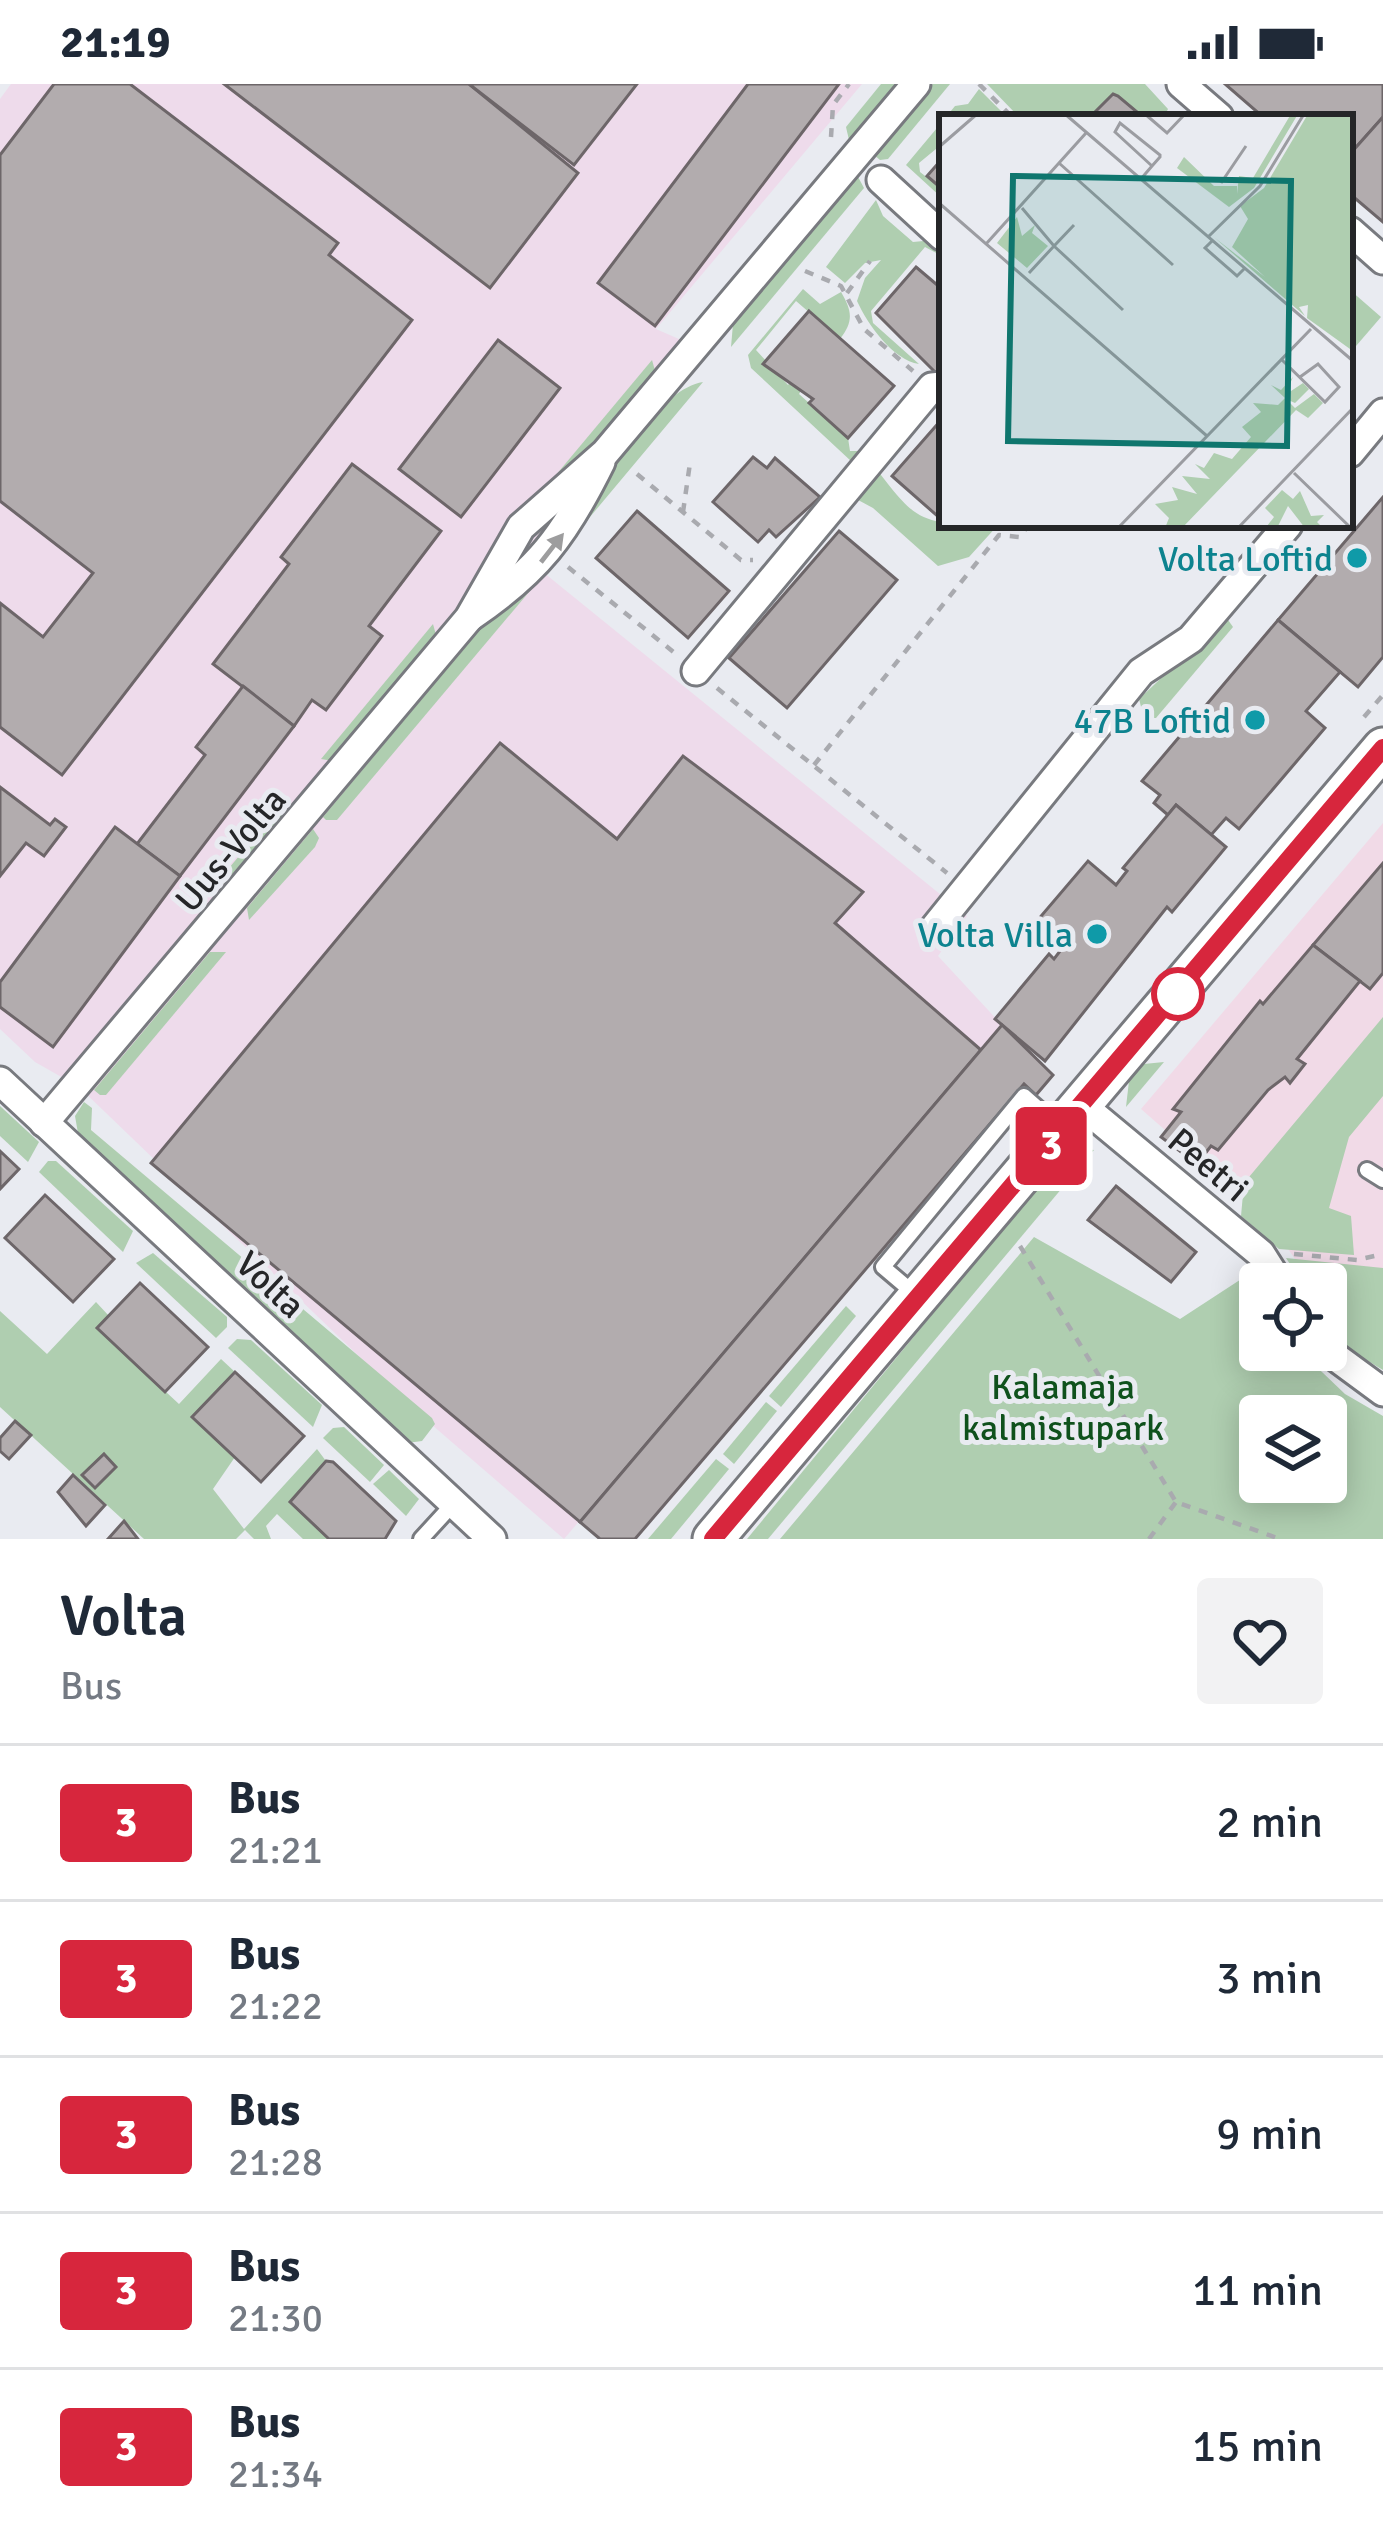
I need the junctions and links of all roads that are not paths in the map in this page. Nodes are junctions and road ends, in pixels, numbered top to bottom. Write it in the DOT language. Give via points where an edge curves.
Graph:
graph roads {
  1 [pos="916,84"];
  2 [pos="1181,84"];
  3 [pos="1216,114"];
  4 [pos="881,180"];
  5 [pos="939,233"];
  6 [pos="1353,235"];
  7 [pos="1383,260"];
  8 [pos="937,387"];
  9 [pos="1383,413"];
  10 [pos="1353,449"];
  11 [pos="1285,528"];
  12 [pos="696,671"];
  13 [pos="1377,743"];
  14 [pos="935,927"];
  15 [pos="0,1082"];
  16 [pos="1074,1119"];
  17 [pos="44,1123"];
  18 [pos="1367,1170"];
  19 [pos="1383,1180"];
  20 [pos="1267,1263"];
  21 [pos="1347,1365"];
  22 [pos="1383,1392"];
  23 [pos="454,1503"];
  24 [pos="421,1539"];
  25 [pos="492,1539"];
  26 [pos="713,1539"];
  1 -- 17 [label="street, Uus-Volta" via="605,453 557,544 469,617"];
  2 -- 3 [label="street"];
  4 -- 5 [label="street"];
  6 -- 7 [label="street"];
  8 -- 12 [label="street"];
  9 -- 10 [label="street"];
  11 -- 14 [label="street" via="1191,639 1141,672"];
  13 -- 16 [label="street"];
  15 -- 17 [label="street, Volta"];
  16 -- 20 [label="street, Peetri"];
  16 -- 26 [label="street"];
  17 -- 23 [label="street, Volta"];
  18 -- 19 [label="lane"];
  21 -- 22 [label="street"];
  23 -- 24 [label="lane"];
  23 -- 25 [label="street, Volta"];
}
